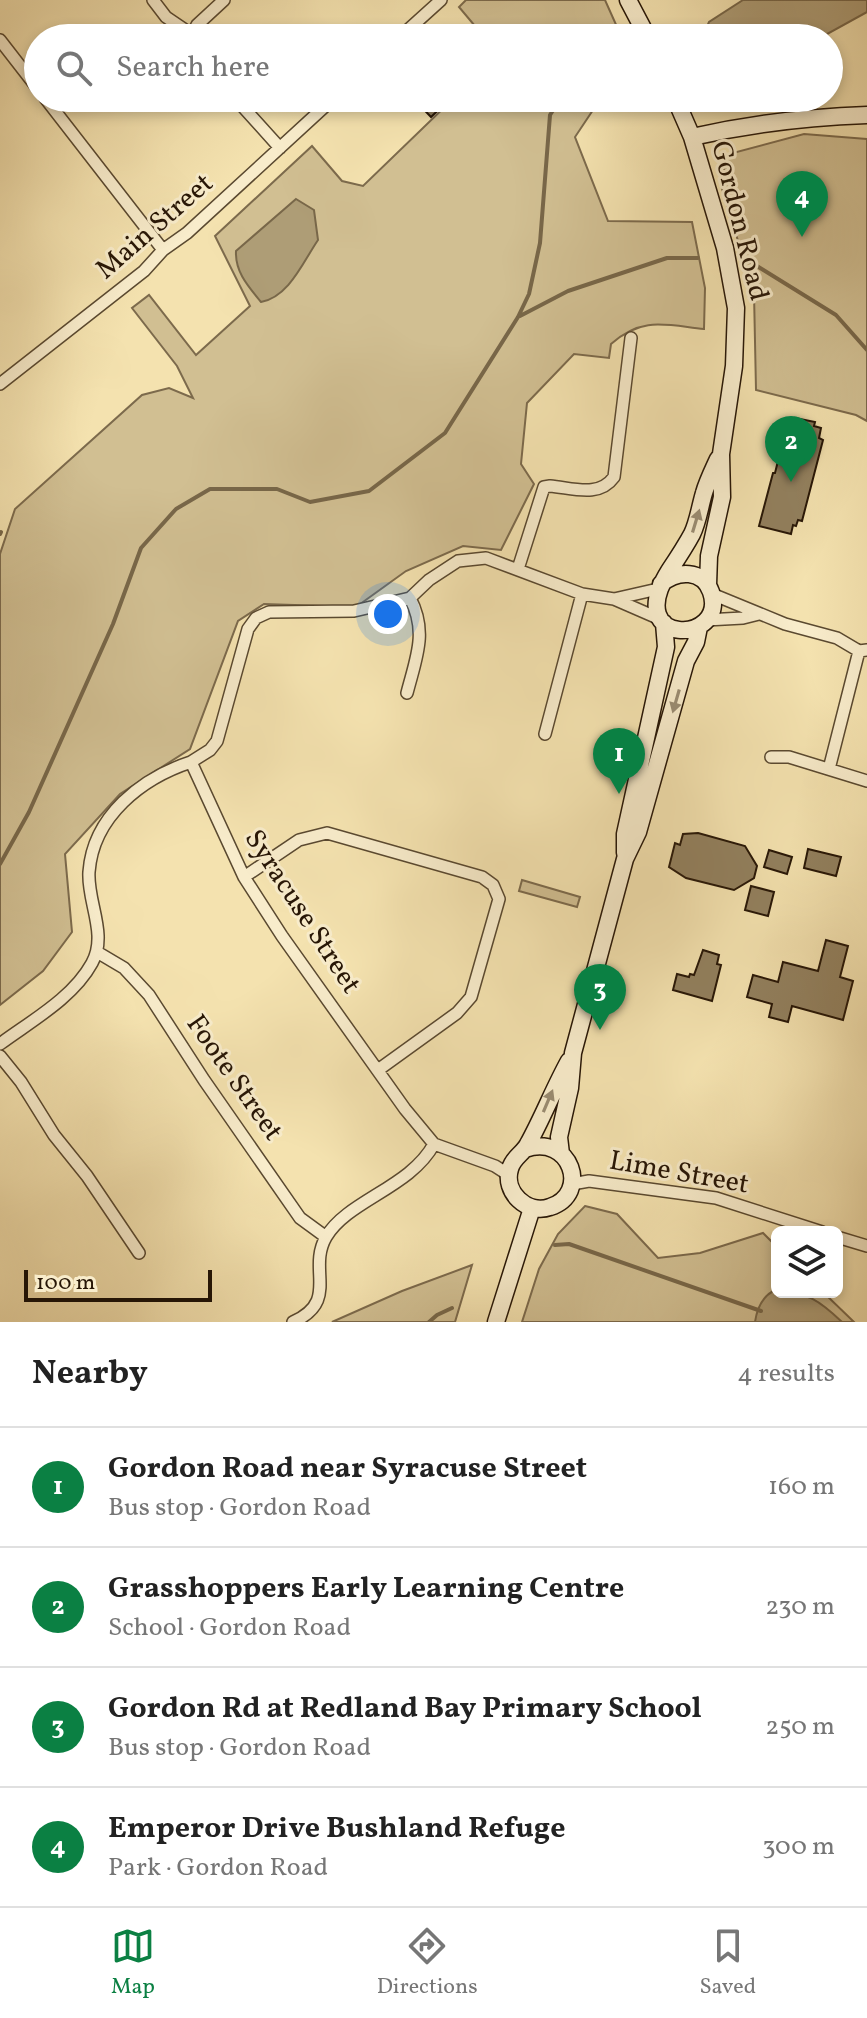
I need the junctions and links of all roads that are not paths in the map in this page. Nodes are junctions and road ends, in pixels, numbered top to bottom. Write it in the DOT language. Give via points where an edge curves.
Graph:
graph roads {
  1 [pos="153,0"];
  2 [pos="224,0"];
  3 [pos="441,0"];
  4 [pos="628,0"];
  5 [pos="175,24"];
  6 [pos="201,24"];
  7 [pos="414,24"];
  8 [pos="641,24"];
  9 [pos="0,40"];
  10 [pos="24,71"];
  11 [pos="56,112"];
  12 [pos="248,112"];
  13 [pos="319,112"];
  14 [pos="681,112"];
  15 [pos="867,115"];
  16 [pos="692,137"];
  17 [pos="280,148"];
  18 [pos="163,250"];
  19 [pos="631,338"];
  20 [pos="0,384"];
  21 [pos="721,454"];
  22 [pos="518,569"];
  23 [pos="659,586"];
  24 [pos="710,590"];
  25 [pos="582,594"];
  26 [pos="410,598"];
  27 [pos="614,599"];
  28 [pos="759,614"];
  29 [pos="662,621"];
  30 [pos="703,623"];
  31 [pos="863,651"];
  32 [pos="407,693"];
  33 [pos="545,734"];
  34 [pos="771,757"];
  35 [pos="191,762"];
  36 [pos="829,769"];
  37 [pos="867,781"];
  38 [pos="625,859"];
  39 [pos="244,877"];
  40 [pos="97,952"];
  41 [pos="0,1044"];
  42 [pos="573,1053"];
  43 [pos="0,1056"];
  44 [pos="378,1070"];
  45 [pos="434,1144"];
  46 [pos="525,1149"];
  47 [pos="561,1154"];
  48 [pos="509,1175"];
  49 [pos="572,1184"];
  50 [pos="532,1208"];
  51 [pos="803,1226"];
  52 [pos="326,1237"];
  53 [pos="843,1239"];
  54 [pos="867,1246"];
  55 [pos="139,1253"];
  56 [pos="293,1322"];
  57 [pos="496,1322"];
  1 -- 5 [label="street"];
  2 -- 6 [label="street"];
  3 -- 7 [label="street"];
  4 -- 8 [label="street"];
  9 -- 10 [label="street"];
  11 -- 18 [label="street"];
  12 -- 17 [label="street"];
  13 -- 17 [label="street, Main Street"];
  14 -- 16 [label="street, Gordon Road"];
  15 -- 16 [label="street" via="800,118"];
  16 -- 21 [label="street, Gordon Road" via="725,248 736,308"];
  17 -- 18 [label="street, Main Street"];
  18 -- 20 [label="street, Main Street" via="144,271"];
  19 -- 22 [label="street" via="614,477 594,491 544,487"];
  23 -- 21 [label="street, Gordon Road, one-way" via="693,532"];
  21 -- 24 [label="street, Gordon Road" via="722,497 709,556"];
  22 -- 25 [label="street"];
  22 -- 26 [label="street" via="486,558 458,561"];
  23 -- 24 [label="street" via="685,573 701,579"];
  23 -- 27 [label="street"];
  23 -- 29 [label="street" via="655,604"];
  24 -- 28 [label="street"];
  24 -- 30 [label="street" via="711,612"];
  25 -- 27 [label="street"];
  25 -- 33 [label="street"];
  26 -- 32 [label="street" via="422,632"];
  26 -- 35 [label="street" via="354,611 269,612 256,618 248,629 217,741"];
  27 -- 29 [label="street"];
  28 -- 30 [label="street"];
  28 -- 31 [label="street"];
  29 -- 30 [label="street" via="681,631"];
  29 -- 38 [label="street" via="666,647 625,834"];
  30 -- 38 [label="street, one-way" via="686,661 638,832"];
  31 -- 36 [label="street"];
  34 -- 36 [label="street"];
  35 -- 39 [label="street, Syracuse Street"];
  35 -- 40 [label="street" via="130,793 99,832 89,873"];
  36 -- 37 [label="street"];
  38 -- 42 [label="street"];
  39 -- 44 [label="street, Syracuse Street"];
  39 -- 44 [label="street" via="299,840 327,833 482,877 493,885 499,899 471,997"];
  40 -- 41 [label="street" via="76,985"];
  40 -- 52 [label="street, Foote Street" via="124,968 149,995 300,1218"];
  46 -- 42 [label="street, one-way"];
  42 -- 47 [label="street"];
  43 -- 55 [label="street"];
  44 -- 45 [label="street, Syracuse Street"];
  45 -- 48 [label="street"];
  45 -- 52 [label="street" via="419,1166"];
  46 -- 47 [label="street" via="544,1146"];
  46 -- 48 [label="street"];
  47 -- 49 [label="street" via="571,1167"];
  48 -- 50 [label="street" via="514,1196"];
  49 -- 50 [label="street" via="557,1205"];
  49 -- 51 [label="street, Lime Street" via="589,1181 716,1198"];
  50 -- 57 [label="street"];
  52 -- 56 [label="street" via="320,1258 321,1293 315,1307"];
  53 -- 54 [label="street"];
}
